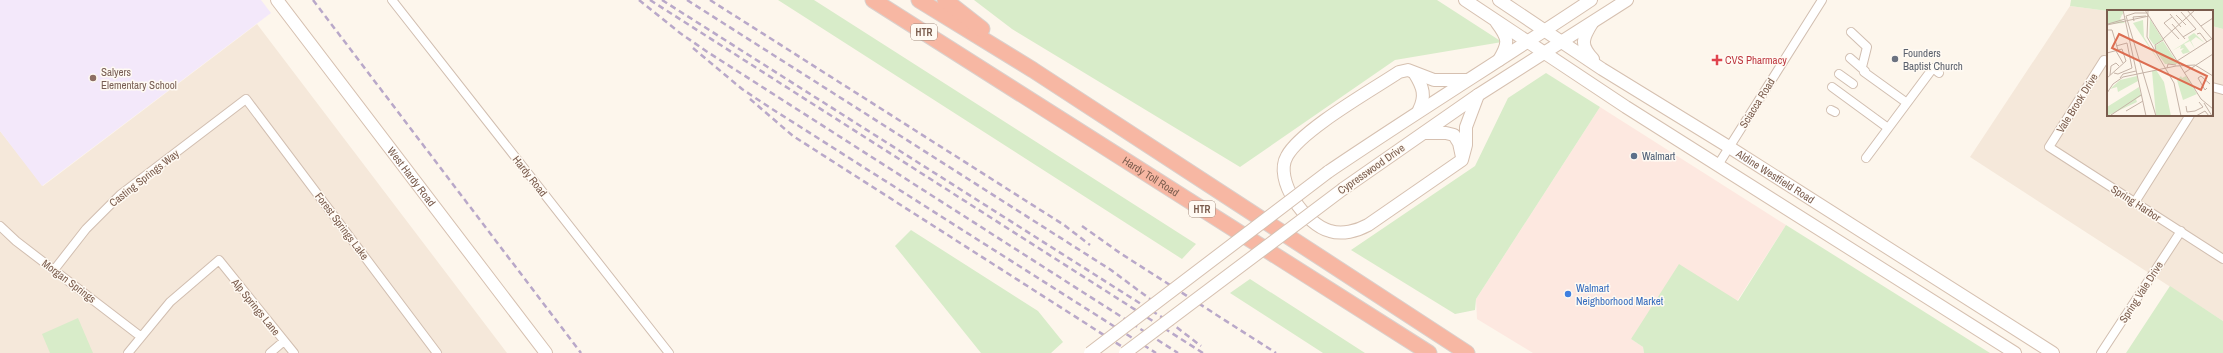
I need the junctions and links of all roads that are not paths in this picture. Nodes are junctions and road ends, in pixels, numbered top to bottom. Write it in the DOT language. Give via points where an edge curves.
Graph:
graph roads {
  1 [pos="277,0"];
  2 [pos="392,0"];
  3 [pos="873,0"];
  4 [pos="919,0"];
  5 [pos="946,0"];
  6 [pos="1465,0"];
  7 [pos="1499,0"];
  8 [pos="1591,0"];
  9 [pos="1627,0"];
  10 [pos="1822,0"];
  11 [pos="1489,15"];
  12 [pos="1593,22"];
  13 [pos="1545,32"];
  14 [pos="1851,32"];
  15 [pos="1562,41"];
  16 [pos="1529,42"];
  17 [pos="1545,52"];
  18 [pos="1850,58"];
  19 [pos="1498,60"];
  20 [pos="2106,61"];
  21 [pos="1862,68"];
  22 [pos="1602,69"];
  23 [pos="1033,70"];
  24 [pos="1939,73"];
  25 [pos="1415,74"];
  26 [pos="1839,74"];
  27 [pos="1466,80"];
  28 [pos="1832,87"];
  29 [pos="2213,87"];
  30 [pos="2223,90"];
  31 [pos="1843,94"];
  32 [pos="1478,95"];
  33 [pos="246,99"];
  34 [pos="1908,103"];
  35 [pos="1419,110"];
  36 [pos="2189,116"];
  37 [pos="1888,128"];
  38 [pos="1424,133"];
  39 [pos="1729,147"];
  40 [pos="2049,147"];
  41 [pos="1866,158"];
  42 [pos="1462,160"];
  43 [pos="1718,165"];
  44 [pos="2135,202"];
  45 [pos="0,226"];
  46 [pos="2181,231"];
  47 [pos="1865,233"];
  48 [pos="1854,251"];
  49 [pos="2222,257"];
  50 [pos="54,270"];
  51 [pos="140,336"];
  52 [pos="284,341"];
  53 [pos="128,353"];
  54 [pos="270,353"];
  55 [pos="294,353"];
  56 [pos="437,353"];
  57 [pos="546,353"];
  58 [pos="669,353"];
  59 [pos="1090,353"];
  60 [pos="1125,353"];
  61 [pos="1429,353"];
  62 [pos="1467,353"];
  63 [pos="2015,353"];
  64 [pos="2053,353"];
  65 [pos="2101,353"];
  1 -- 57 [label="main road, West Hardy Road"];
  2 -- 58 [label="street, Hardy Road"];
  3 -- 61 [label="highway, Hardy Toll Road / HTR"];
  4 -- 23 [label="highway, HTR"];
  5 -- 23 [label="highway"];
  6 -- 11 [label="main road, Aldine Westfield Road"];
  7 -- 13 [label="main road, Aldine Westfield Road"];
  8 -- 13 [label="main road, Cypresswood Drive"];
  9 -- 12 [label="main road, Cypresswood Drive"];
  10 -- 39 [label="street, Sciacca Road"];
  11 -- 16 [label="main road, Aldine Westfield Road"];
  11 -- 19 [label="main road" via="1506,35 1505,49"];
  12 -- 15 [label="main road, Cypresswood Drive"];
  12 -- 22 [label="main road" via="1583,41 1586,51"];
  13 -- 15 [label="main road, Aldine Westfield Road"];
  13 -- 16 [label="main road, Cypresswood Drive"];
  14 -- 21 [label="street" via="1867,47"];
  15 -- 17 [label="main road, Cypresswood Drive"];
  15 -- 22 [label="main road, Aldine Westfield Road"];
  16 -- 17 [label="main road, Aldine Westfield Road"];
  16 -- 19 [label="main road, Cypresswood Drive"];
  17 -- 32 [label="main road, Cypresswood Drive"];
  17 -- 43 [label="main road, Aldine Westfield Road"];
  18 -- 21 [label="street"];
  19 -- 27 [label="main road, Cypresswood Drive"];
  20 -- 40 [label="street, Vale Brook Drive"];
  21 -- 34 [label="street"];
  22 -- 39 [label="main road, Aldine Westfield Road"];
  23 -- 62 [label="highway, HTR"];
  24 -- 34 [label="street" via="1933,68"];
  25 -- 27 [label="main road" via="1434,80"];
  25 -- 35 [label="main road" via="1423,91 1423,103"];
  25 -- 42 [label="main road" via="1408,70 1399,72 1301,138 1286,158 1284,170 1289,192 1301,210 1319,227 1330,232 1351,232 1368,225"];
  26 -- 31 [label="street" via="1854,84"];
  27 -- 35 [label="main road, Cypresswood Drive"];
  28 -- 31 [label="street"];
  29 -- 30 [label="street"];
  31 -- 37 [label="street"];
  32 -- 38 [label="main road, Cypresswood Drive"];
  32 -- 42 [label="main road" via="1466,127 1466,145"];
  33 -- 50 [label="street, Casting Springs Way" via="120,195 86,229"];
  33 -- 56 [label="street, Forest Springs Lake"];
  34 -- 37 [label="street"];
  35 -- 59 [label="main road, Cypresswood Drive, bridge" via="1328,172"];
  36 -- 44 [label="street"];
  37 -- 41 [label="street"];
  38 -- 42 [label="main road" via="1446,132 1454,135 1459,143"];
  38 -- 60 [label="main road, Cypresswood Drive, bridge" via="1343,189"];
  39 -- 43 [label="street, Sciacca Road"];
  39 -- 47 [label="main road, Aldine Westfield Road"];
  40 -- 44 [label="street, Spring Harbor"];
  43 -- 48 [label="main road, Aldine Westfield Road"];
  44 -- 46 [label="street, Spring Harbor"];
  45 -- 50 [label="street, Morgan Springs"];
  46 -- 49 [label="street, Spring Harbor"];
  46 -- 65 [label="street, Spring Vale Drive"];
  47 -- 48 [label="main road"];
  47 -- 64 [label="main road, Aldine Westfield Road"];
  48 -- 63 [label="main road, Aldine Westfield Road"];
  50 -- 51 [label="street, Morgan Springs"];
  51 -- 52 [label="street, Alp Springs Lane" via="170,302 219,260"];
  51 -- 53 [label="street"];
  52 -- 54 [label="street"];
  52 -- 55 [label="street, Alp Springs Lane"];
}
